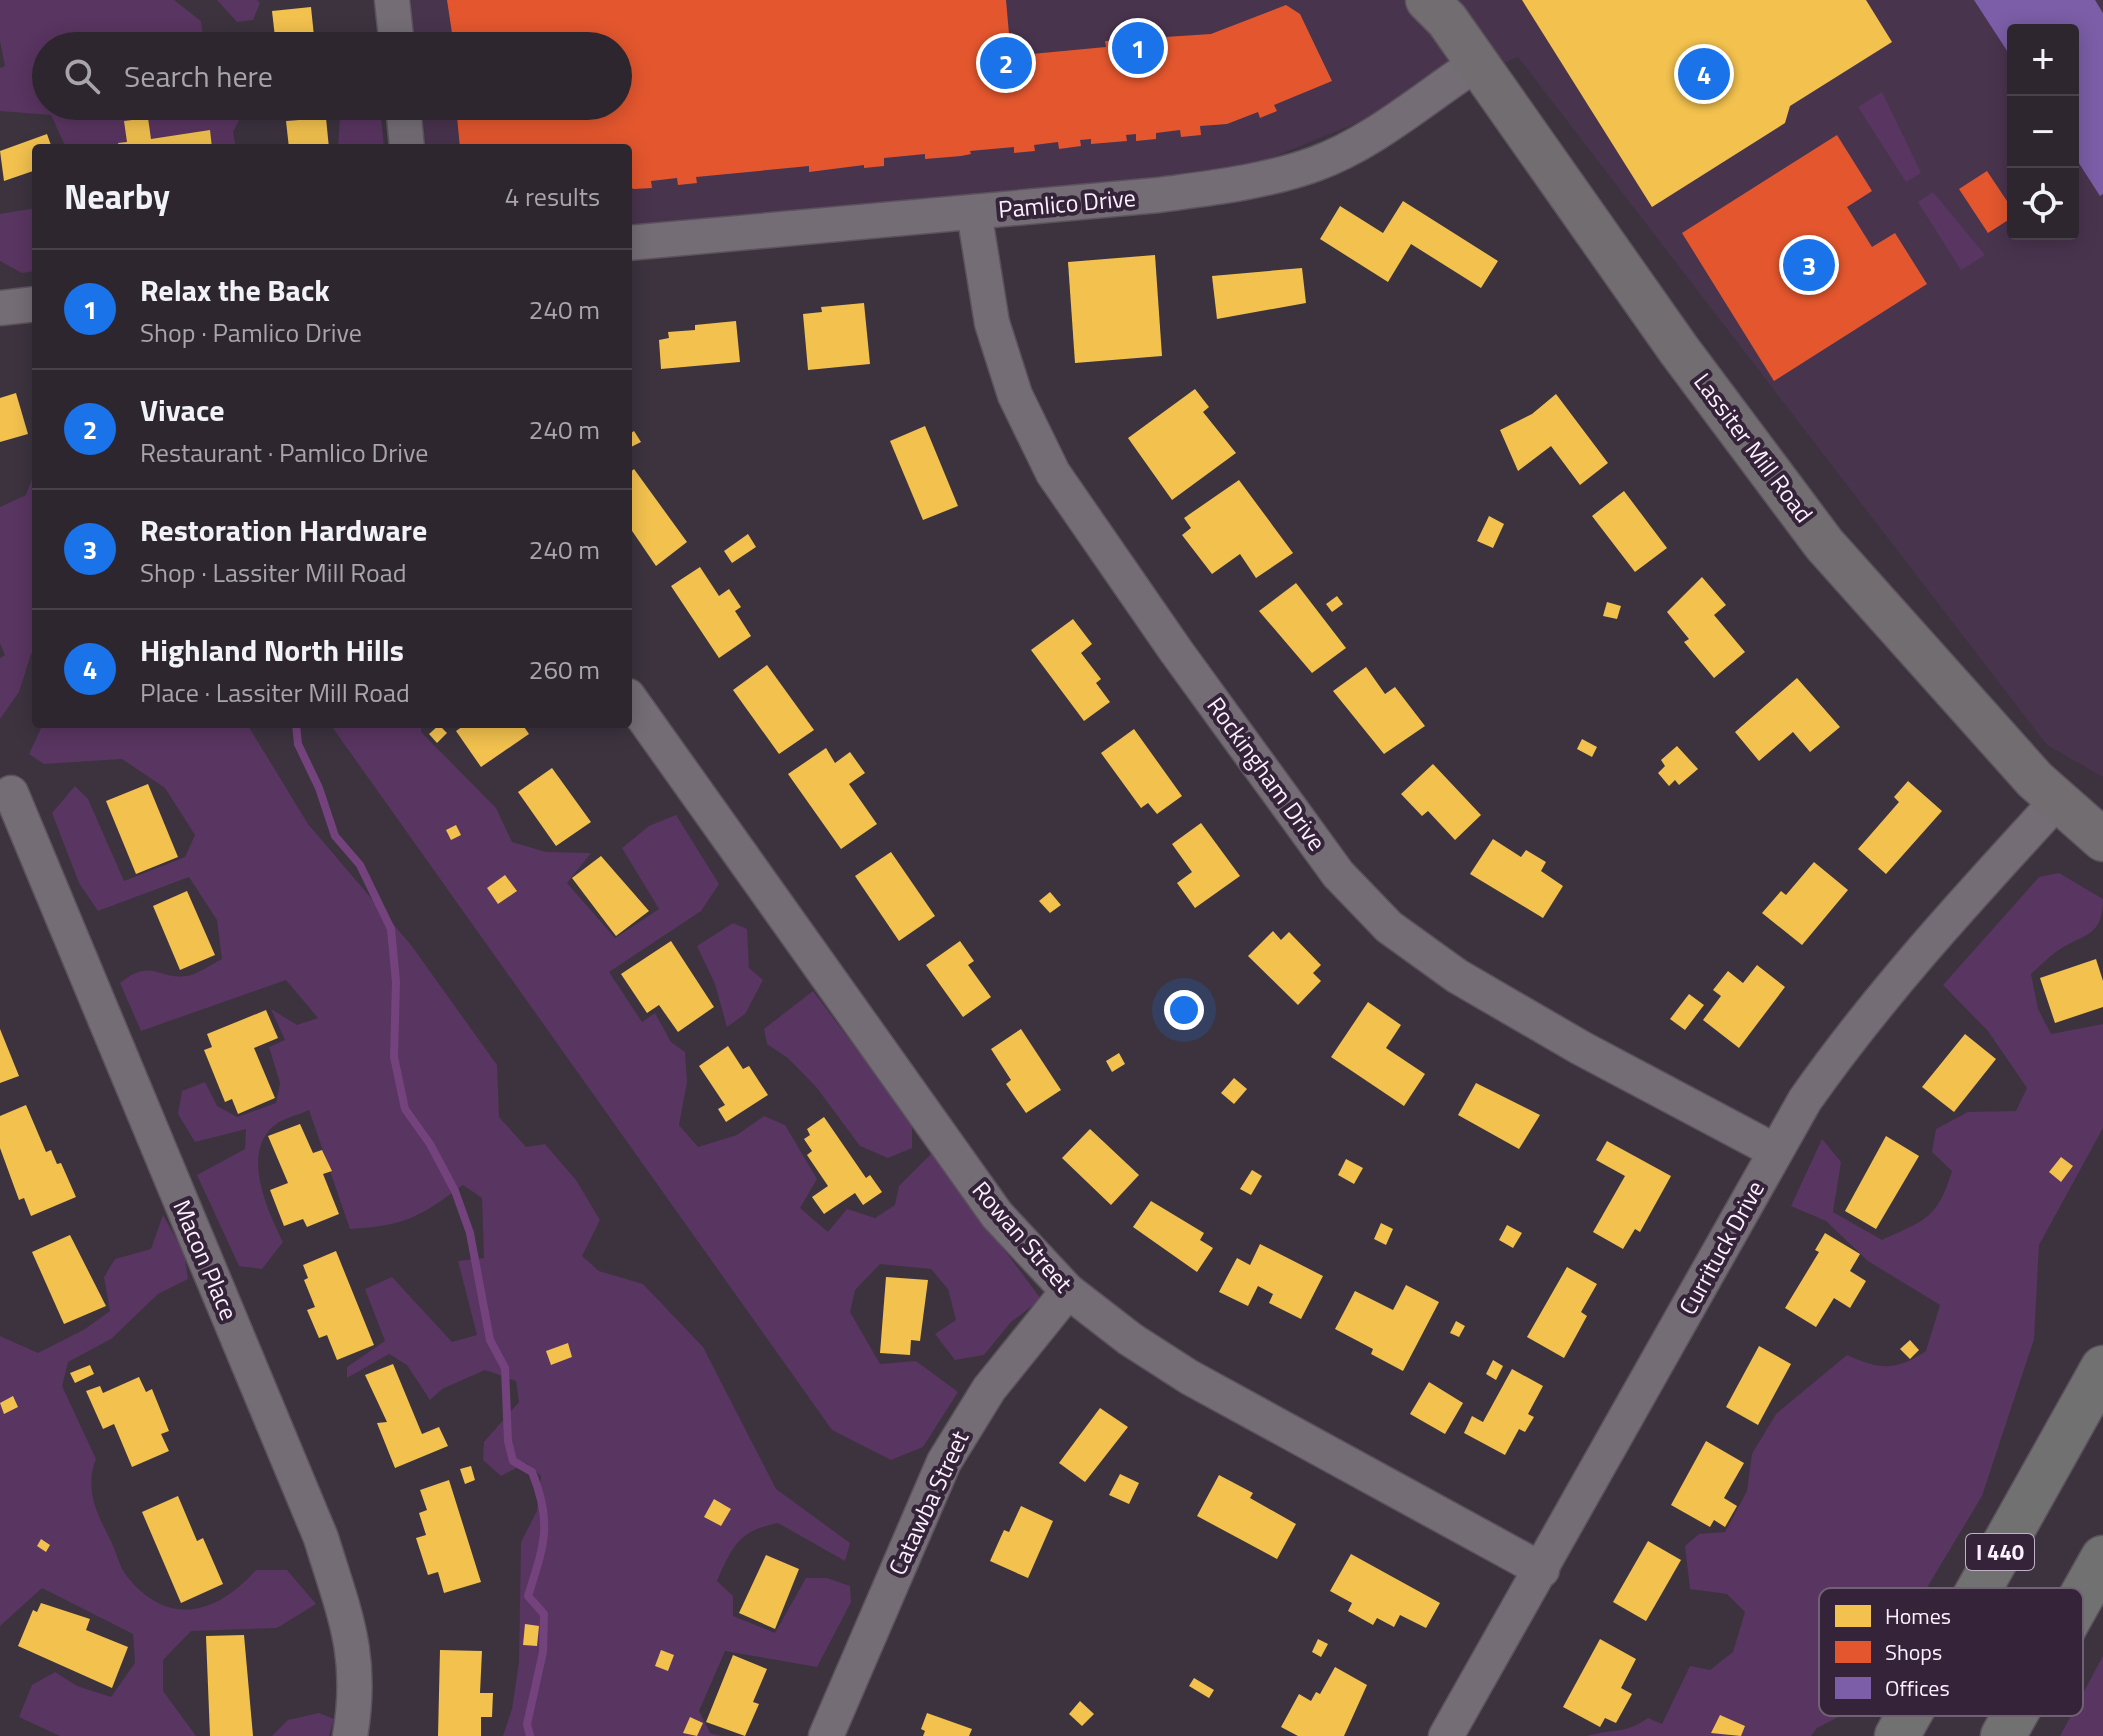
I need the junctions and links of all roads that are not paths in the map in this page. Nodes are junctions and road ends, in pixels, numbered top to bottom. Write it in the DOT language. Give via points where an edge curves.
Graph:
graph roads {
  1 [pos="392,0"];
  2 [pos="1438,7"];
  3 [pos="395,32"];
  4 [pos="1476,64"];
  5 [pos="404,120"];
  6 [pos="407,144"];
  7 [pos="974,212"];
  8 [pos="632,243"];
  9 [pos="32,304"];
  10 [pos="0,308"];
  11 [pos="632,702"];
  12 [pos="11,793"];
  13 [pos="2057,801"];
  14 [pos="2103,840"];
  15 [pos="1775,1151"];
  16 [pos="1068,1291"];
  17 [pos="2103,1368"];
  18 [pos="2103,1558"];
  19 [pos="1542,1570"];
  20 [pos="1980,1588"];
  21 [pos="2083,1594"];
  22 [pos="1908,1716"];
  23 [pos="2014,1716"];
  24 [pos="350,1736"];
  25 [pos="826,1736"];
  26 [pos="1446,1736"];
  27 [pos="1897,1736"];
  28 [pos="2003,1736"];
  1 -- 3 [label="street"];
  2 -- 4 [label="main road, Lassiter Mill Road"];
  4 -- 7 [label="street, Pamlico Drive" via="1372,134 1316,163 1217,187"];
  4 -- 13 [label="main road, Lassiter Mill Road" via="1824,544"];
  5 -- 6 [label="street"];
  7 -- 8 [label="street, Pamlico Drive"];
  7 -- 15 [label="street, Rockingham Drive" via="995,336 1021,409 1053,473 1338,874 1389,927 1457,976"];
  9 -- 10 [label="street"];
  11 -- 16 [label="street, Rowan Street" via="997,1215"];
  12 -- 24 [label="street, Macon Place" via="321,1538 354,1646"];
  13 -- 14 [label="main road, Lassiter Mill Road"];
  13 -- 15 [label="street, Currituck Drive" via="1846,1042"];
  15 -- 19 [label="street, Currituck Drive"];
  16 -- 19 [label="street, Rowan Street" via="1189,1377"];
  16 -- 25 [label="street, Catawba Street" via="989,1389 944,1462"];
  17 -- 20 [label="highway, I 440"];
  18 -- 21 [label="highway"];
  19 -- 26 [label="street, Currituck Drive"];
  22 -- 27 [label="highway, I 440"];
  23 -- 28 [label="highway"];
}
